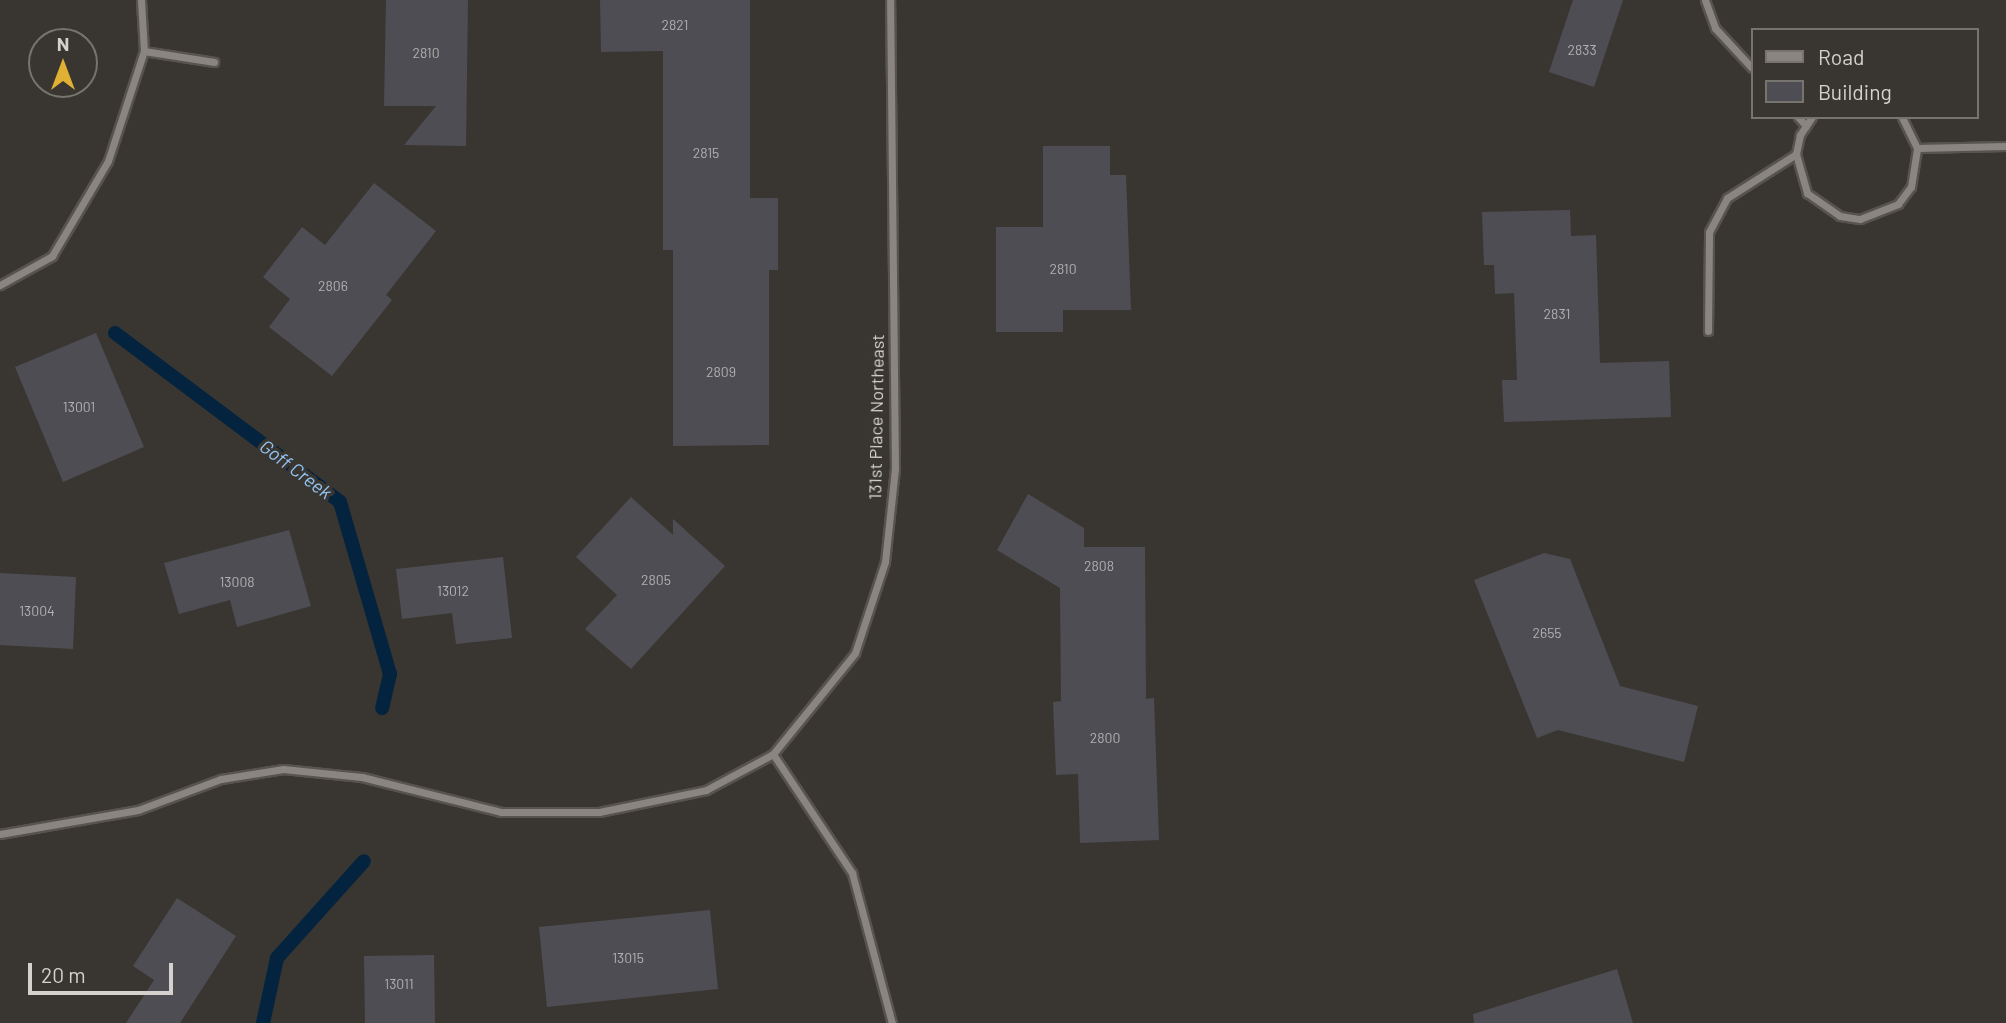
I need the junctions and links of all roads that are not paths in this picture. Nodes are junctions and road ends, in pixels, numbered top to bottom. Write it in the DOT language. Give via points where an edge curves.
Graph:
graph roads {
  1 [pos="141,0"];
  2 [pos="890,0"];
  3 [pos="1704,0"];
  4 [pos="144,51"];
  5 [pos="214,62"];
  6 [pos="1750,66"];
  7 [pos="1800,119"];
  8 [pos="1811,119"];
  9 [pos="1903,119"];
  10 [pos="1806,126"];
  11 [pos="2006,146"];
  12 [pos="1917,148"];
  13 [pos="1796,154"];
  14 [pos="0,285"];
  15 [pos="1708,331"];
  16 [pos="773,754"];
  17 [pos="0,834"];
  18 [pos="892,1023"];
  1 -- 4 [label="street"];
  2 -- 16 [label="street, 131st Place Northeast" via="895,468 885,562 855,653"];
  3 -- 6 [label="street" via="1715,28"];
  4 -- 5 [label="street"];
  4 -- 14 [label="street" via="108,161 52,256"];
  7 -- 10 [label="street"];
  8 -- 10 [label="street"];
  9 -- 12 [label="street"];
  10 -- 13 [label="street"];
  11 -- 12 [label="street"];
  12 -- 13 [label="street" via="1911,187 1898,204 1860,219 1830,212 1807,193"];
  13 -- 15 [label="street" via="1727,198 1709,232"];
  16 -- 17 [label="street" via="706,790 599,812 501,812 362,777 283,769 221,779 138,810"];
  16 -- 18 [label="street" via="852,873"];
}
